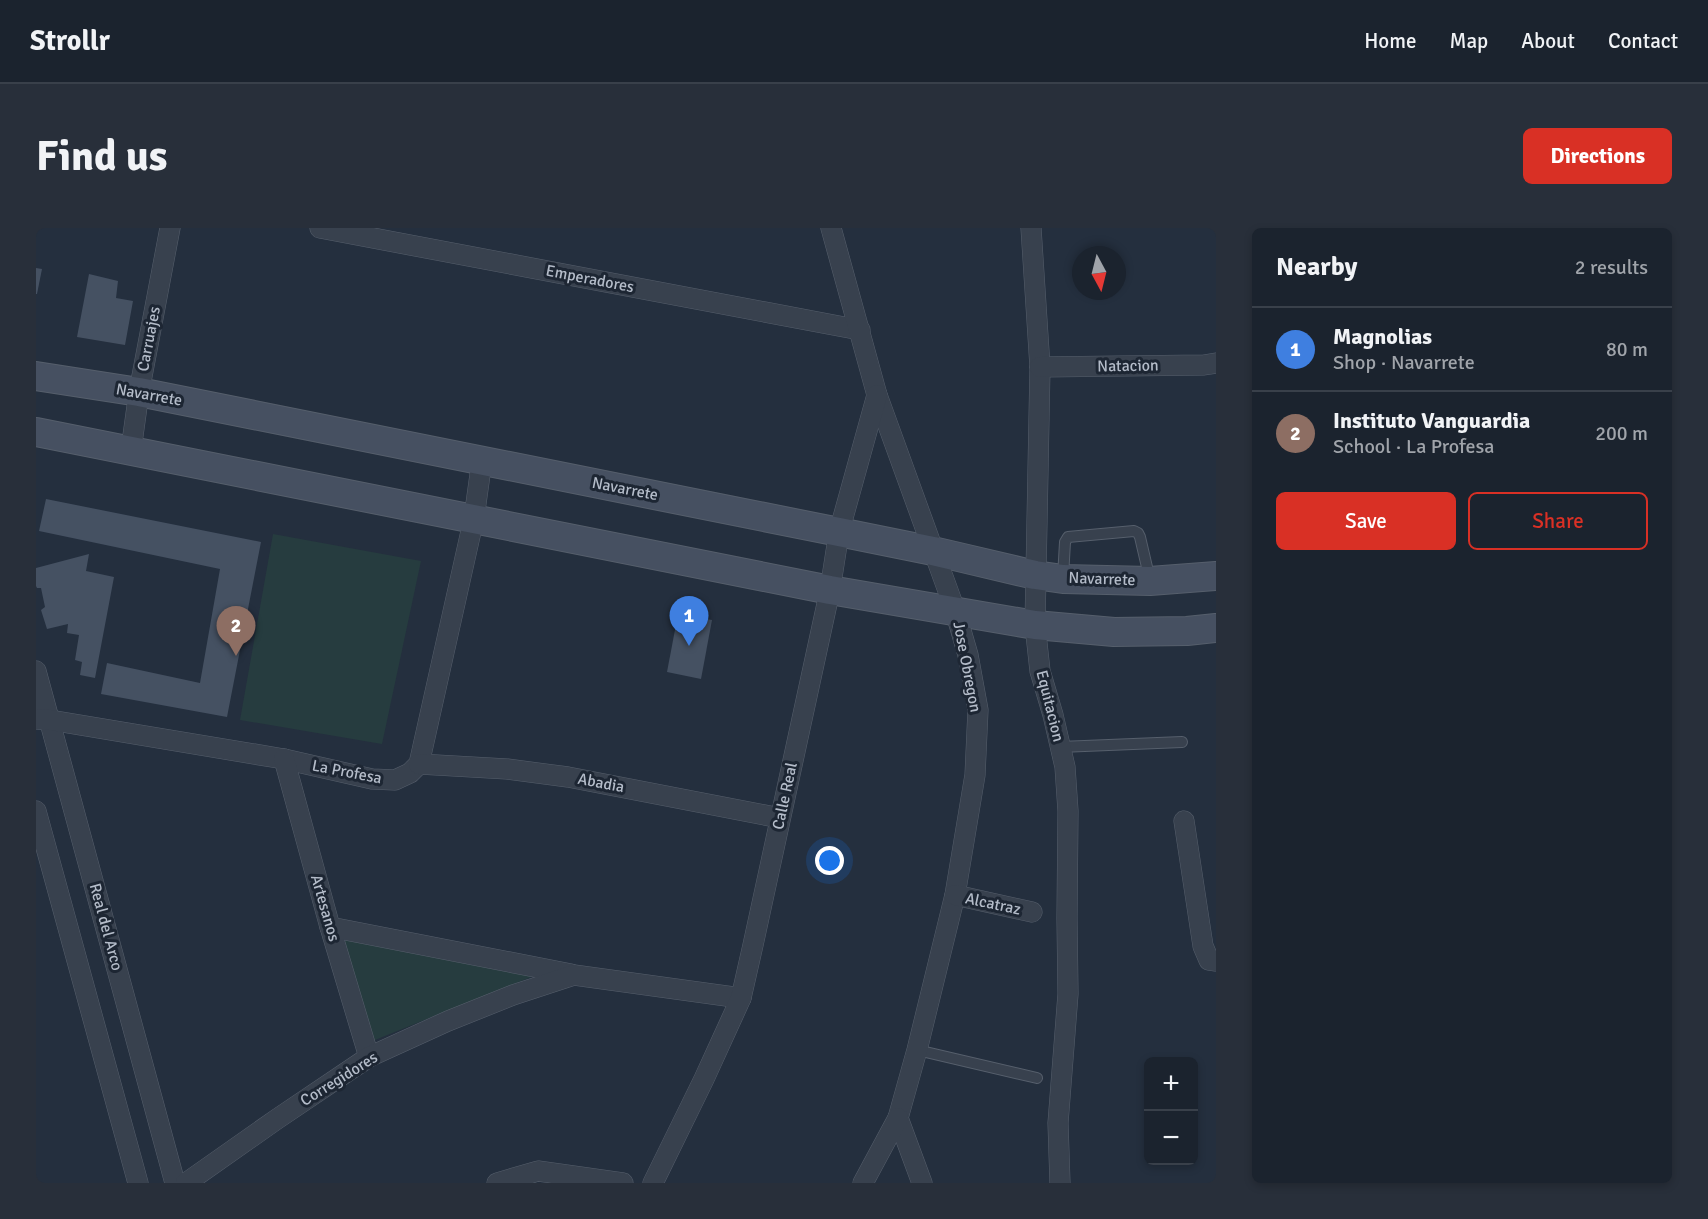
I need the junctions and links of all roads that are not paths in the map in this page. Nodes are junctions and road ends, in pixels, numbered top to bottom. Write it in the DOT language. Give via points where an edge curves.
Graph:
graph roads {
  1 [pos="170,228"];
  2 [pos="320,228"];
  3 [pos="831,228"];
  4 [pos="1032,228"];
  5 [pos="358,232"];
  6 [pos="860,330"];
  7 [pos="1216,363"];
  8 [pos="1040,367"];
  9 [pos="36,376"];
  10 [pos="139,392"];
  11 [pos="877,395"];
  12 [pos="36,432"];
  13 [pos="130,450"];
  14 [pos="482,460"];
  15 [pos="474,518"];
  16 [pos="839,532"];
  17 [pos="933,551"];
  18 [pos="1035,575"];
  19 [pos="1216,576"];
  20 [pos="1063,579"];
  21 [pos="1150,581"];
  22 [pos="830,590"];
  23 [pos="956,610"];
  24 [pos="1035,625"];
  25 [pos="1216,628"];
  26 [pos="36,670"];
  27 [pos="43,719"];
  28 [pos="1182,742"];
  29 [pos="1060,747"];
  30 [pos="284,759"];
  31 [pos="419,764"];
  32 [pos="36,811"];
  33 [pos="780,818"];
  34 [pos="1184,821"];
  35 [pos="955,895"];
  36 [pos="1032,912"];
  37 [pos="330,927"];
  38 [pos="1216,961"];
  39 [pos="574,975"];
  40 [pos="741,998"];
  41 [pos="917,1050"];
  42 [pos="369,1057"];
  43 [pos="1037,1077"];
  44 [pos="898,1118"];
  45 [pos="138,1183"];
  46 [pos="175,1183"];
  47 [pos="186,1183"];
  48 [pos="497,1183"];
  49 [pos="623,1183"];
  50 [pos="653,1183"];
  51 [pos="863,1183"];
  52 [pos="922,1183"];
  53 [pos="1060,1183"];
  1 -- 10 [label="street, Carruajes"];
  2 -- 5 [label="street, Emperadores"];
  3 -- 6 [label="street, Jose Obregon"];
  4 -- 8 [label="street, Equitacion"];
  5 -- 6 [label="street, Emperadores"];
  6 -- 11 [label="street, Jose Obregon"];
  7 -- 8 [label="street, Natacion"];
  8 -- 18 [label="street, Equitacion"];
  9 -- 10 [label="main road, Navarrete"];
  10 -- 13 [label="street, Carruajes"];
  10 -- 14 [label="main road, Navarrete"];
  11 -- 16 [label="street, Calle Real"];
  11 -- 17 [label="street, Jose Obregon"];
  12 -- 13 [label="main road"];
  13 -- 15 [label="main road"];
  14 -- 15 [label="street"];
  14 -- 16 [label="main road, Navarrete"];
  15 -- 22 [label="main road"];
  15 -- 31 [label="street"];
  16 -- 17 [label="main road, Navarrete"];
  16 -- 22 [label="street, Calle Real"];
  17 -- 18 [label="main road, Navarrete"];
  17 -- 23 [label="street, Jose Obregon"];
  18 -- 20 [label="main road, Navarrete"];
  18 -- 24 [label="street, Equitacion"];
  19 -- 21 [label="main road, Navarrete"];
  20 -- 21 [label="main road, Navarrete"];
  20 -- 21 [label="lane" via="1068,537 1134,531 1140,537"];
  22 -- 23 [label="main road"];
  22 -- 33 [label="street, Calle Real"];
  23 -- 24 [label="main road"];
  23 -- 35 [label="street, Jose Obregon" via="978,710 975,775"];
  24 -- 25 [label="main road" via="1114,632"];
  24 -- 29 [label="street, Equitacion" via="1040,671"];
  26 -- 27 [label="street, Real del Arco"];
  27 -- 30 [label="street, La Profesa"];
  27 -- 46 [label="street, Real del Arco"];
  28 -- 29 [label="lane"];
  29 -- 53 [label="street, Equitacion" via="1068,811 1068,994 1058,1124"];
  30 -- 31 [label="street, La Profesa" via="372,779 395,780"];
  30 -- 37 [label="street, Artesanos"];
  31 -- 33 [label="street, Abadia" via="568,777"];
  32 -- 45 [label="street"];
  33 -- 40 [label="street, Calle Real"];
  34 -- 38 [label="street" via="1203,946 1209,960"];
  35 -- 36 [label="street, Alcatraz"];
  35 -- 41 [label="street, Jose Obregon"];
  37 -- 39 [label="street, Corregidores"];
  37 -- 42 [label="street, Artesanos"];
  39 -- 40 [label="street, Corregidores"];
  39 -- 42 [label="street, Corregidores" via="513,995"];
  40 -- 50 [label="street, Calle Real"];
  41 -- 43 [label="lane"];
  41 -- 44 [label="street, Jose Obregon"];
  42 -- 47 [label="street, Corregidores"];
  44 -- 51 [label="street, Jose Obregon"];
  44 -- 52 [label="street"];
  48 -- 49 [label="street" via="538,1171"];
}
